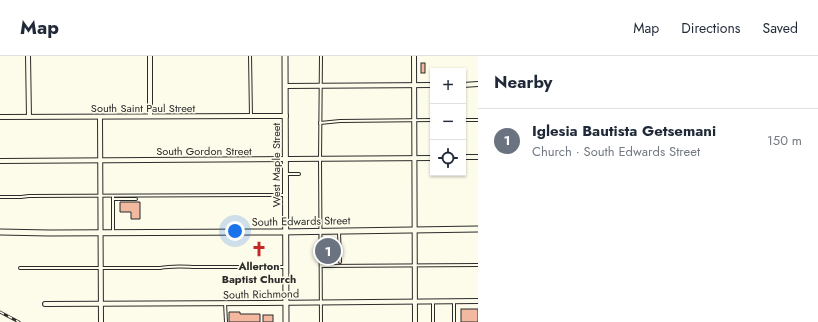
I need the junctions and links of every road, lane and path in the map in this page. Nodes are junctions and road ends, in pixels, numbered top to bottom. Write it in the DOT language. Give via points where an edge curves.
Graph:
graph roads {
  1 [pos="28,56"];
  2 [pos="150,56"];
  3 [pos="250,56"];
  4 [pos="285,56"];
  5 [pos="321,56"];
  6 [pos="414,56"];
  7 [pos="478,84"];
  8 [pos="414,85"];
  9 [pos="430,85"];
  10 [pos="466,85"];
  11 [pos="285,86"];
  12 [pos="320,86"];
  13 [pos="150,116"];
  14 [pos="251,116"];
  15 [pos="286,116"];
  16 [pos="0,117"];
  17 [pos="29,117"];
  18 [pos="100,117"];
  19 [pos="414,120"];
  20 [pos="430,120"];
  21 [pos="466,120"];
  22 [pos="478,120"];
  23 [pos="320,123"];
  24 [pos="466,157"];
  25 [pos="478,157"];
  26 [pos="414,158"];
  27 [pos="430,158"];
  28 [pos="286,159"];
  29 [pos="320,159"];
  30 [pos="100,160"];
  31 [pos="0,161"];
  32 [pos="286,174"];
  33 [pos="299,174"];
  34 [pos="286,195"];
  35 [pos="100,196"];
  36 [pos="113,196"];
  37 [pos="0,197"];
  38 [pos="113,199"];
  39 [pos="136,199"];
  40 [pos="478,229"];
  41 [pos="415,230"];
  42 [pos="320,231"];
  43 [pos="339,231"];
  44 [pos="100,232"];
  45 [pos="114,232"];
  46 [pos="286,232"];
  47 [pos="2,233"];
  48 [pos="340,262"];
  49 [pos="415,265"];
  50 [pos="478,265"];
  51 [pos="321,266"];
  52 [pos="286,267"];
  53 [pos="20,268"];
  54 [pos="101,268"];
  55 [pos="478,300"];
  56 [pos="415,301"];
  57 [pos="433,301"];
  58 [pos="454,301"];
  59 [pos="321,302"];
  60 [pos="286,303"];
  61 [pos="45,304"];
  62 [pos="101,304"];
  63 [pos="225,304"];
  64 [pos="101,322"];
  65 [pos="226,322"];
  66 [pos="286,322"];
  67 [pos="321,322"];
  68 [pos="415,322"];
  69 [pos="433,322"];
  70 [pos="454,322"];
  1 -- 17 [label="street"];
  2 -- 13 [label="street"];
  3 -- 14 [label="lane"];
  4 -- 11 [label="street, West Maple Street"];
  5 -- 12 [label="lane"];
  6 -- 8 [label="street"];
  7 -- 10 [label="street"];
  8 -- 9 [label="street"];
  8 -- 12 [label="street"];
  8 -- 19 [label="street"];
  11 -- 12 [label="street"];
  11 -- 15 [label="street, West Maple Street"];
  12 -- 23 [label="lane"];
  13 -- 14 [label="street, South Saint Paul Street"];
  13 -- 18 [label="street, South Saint Paul Street"];
  14 -- 15 [label="street, South Saint Paul Street"];
  15 -- 28 [label="street, West Maple Street"];
  16 -- 17 [label="street, South Saint Paul Street"];
  17 -- 18 [label="street, South Saint Paul Street"];
  18 -- 30 [label="street"];
  19 -- 20 [label="lane"];
  19 -- 23 [label="lane"];
  19 -- 26 [label="street"];
  21 -- 22 [label="lane"];
  23 -- 29 [label="lane"];
  24 -- 25 [label="street"];
  26 -- 27 [label="street, South Gordon Street"];
  26 -- 29 [label="street, South Gordon Street"];
  26 -- 41 [label="street"];
  28 -- 29 [label="street, South Gordon Street"];
  28 -- 30 [label="street, South Gordon Street"];
  28 -- 32 [label="street, West Maple Street"];
  29 -- 42 [label="lane"];
  30 -- 31 [label="street, South Gordon Street"];
  30 -- 35 [label="street"];
  32 -- 33 [label="lane"];
  32 -- 34 [label="street, West Maple Street"];
  34 -- 36 [label="lane"];
  34 -- 46 [label="street, West Maple Street"];
  35 -- 36 [label="lane"];
  35 -- 37 [label="lane"];
  35 -- 44 [label="street"];
  36 -- 38 [label="lane"];
  38 -- 39 [label="lane"];
  38 -- 45 [label="lane"];
  40 -- 41 [label="street, South Edwards Street"];
  41 -- 43 [label="street, South Edwards Street"];
  41 -- 49 [label="street"];
  42 -- 43 [label="street, South Edwards Street"];
  42 -- 46 [label="street, South Edwards Street"];
  42 -- 51 [label="lane"];
  43 -- 48 [label="lane"];
  44 -- 45 [label="street, South Edwards Street"];
  44 -- 47 [label="street, South Edwards Street"];
  44 -- 54 [label="street"];
  45 -- 46 [label="street, South Edwards Street"];
  46 -- 52 [label="street, West Maple Street"];
  49 -- 50 [label="lane"];
  49 -- 51 [label="lane"];
  49 -- 56 [label="street"];
  51 -- 59 [label="lane"];
  52 -- 54 [label="lane"];
  52 -- 60 [label="street, West Maple Street"];
  53 -- 54 [label="lane"];
  54 -- 62 [label="street"];
  55 -- 58 [label="street, South Richmond"];
  56 -- 57 [label="street, South Richmond"];
  56 -- 59 [label="street, South Richmond"];
  56 -- 68 [label="street"];
  57 -- 58 [label="street, South Richmond"];
  57 -- 69 [label="lane"];
  58 -- 70 [label="lane"];
  59 -- 60 [label="street, South Richmond"];
  59 -- 67 [label="lane"];
  60 -- 63 [label="street, South Richmond"];
  60 -- 66 [label="street, West Maple Street"];
  61 -- 62 [label="street, South Richmond"];
  62 -- 63 [label="street, South Richmond"];
  62 -- 64 [label="street"];
  63 -- 65 [label="lane"];
}
